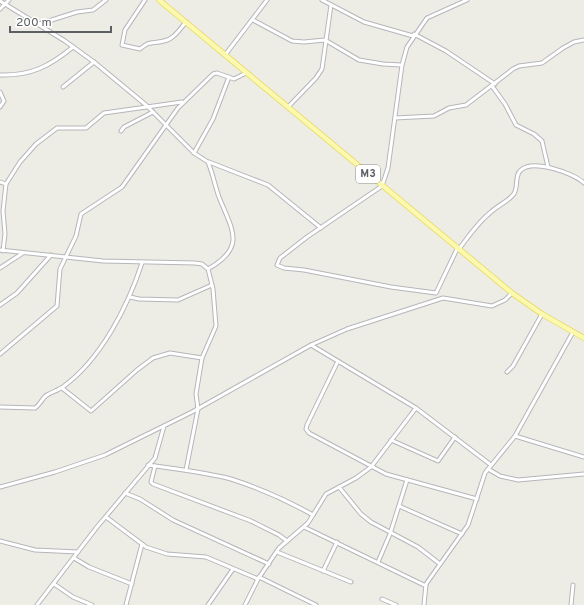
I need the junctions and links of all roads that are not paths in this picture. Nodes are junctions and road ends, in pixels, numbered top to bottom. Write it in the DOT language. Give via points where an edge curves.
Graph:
graph roads {
  1 [pos="9,0"];
  2 [pos="106,0"];
  3 [pos="145,0"];
  4 [pos="159,0"];
  5 [pos="267,0"];
  6 [pos="322,0"];
  7 [pos="467,0"];
  8 [pos="0,1"];
  9 [pos="5,4"];
  10 [pos="331,4"];
  11 [pos="0,9"];
  12 [pos="253,20"];
  13 [pos="186,21"];
  14 [pos="39,24"];
  15 [pos="414,35"];
  16 [pos="325,40"];
  17 [pos="584,40"];
  18 [pos="73,47"];
  19 [pos="225,55"];
  20 [pos="94,62"];
  21 [pos="402,65"];
  22 [pos="246,73"];
  23 [pos="0,75"];
  24 [pos="229,77"];
  25 [pos="494,85"];
  26 [pos="62,87"];
  27 [pos="0,92"];
  28 [pos="183,102"];
  29 [pos="0,107"];
  30 [pos="149,107"];
  31 [pos="288,107"];
  32 [pos="153,112"];
  33 [pos="395,118"];
  34 [pos="166,127"];
  35 [pos="121,131"];
  36 [pos="194,153"];
  37 [pos="208,162"];
  38 [pos="548,167"];
  39 [pos="0,182"];
  40 [pos="584,183"];
  41 [pos="6,184"];
  42 [pos="382,186"];
  43 [pos="2,204"];
  44 [pos="321,228"];
  45 [pos="458,249"];
  46 [pos="1,251"];
  47 [pos="23,253"];
  48 [pos="51,255"];
  49 [pos="66,257"];
  50 [pos="142,263"];
  51 [pos="0,268"];
  52 [pos="208,269"];
  53 [pos="212,285"];
  54 [pos="436,293"];
  55 [pos="512,293"];
  56 [pos="130,297"];
  57 [pos="434,301"];
  58 [pos="0,305"];
  59 [pos="542,314"];
  60 [pos="573,332"];
  61 [pos="584,338"];
  62 [pos="311,345"];
  63 [pos="0,354"];
  64 [pos="202,358"];
  65 [pos="338,361"];
  66 [pos="507,372"];
  67 [pos="62,388"];
  68 [pos="0,408"];
  69 [pos="416,408"];
  70 [pos="198,409"];
  71 [pos="164,426"];
  72 [pos="515,436"];
  73 [pos="455,437"];
  74 [pos="391,440"];
  75 [pos="584,457"];
  76 [pos="148,465"];
  77 [pos="491,465"];
  78 [pos="155,466"];
  79 [pos="371,467"];
  80 [pos="488,469"];
  81 [pos="186,470"];
  82 [pos="584,474"];
  83 [pos="407,480"];
  84 [pos="0,487"];
  85 [pos="339,487"];
  86 [pos="125,493"];
  87 [pos="477,500"];
  88 [pos="399,506"];
  89 [pos="313,515"];
  90 [pos="106,517"];
  91 [pos="304,527"];
  92 [pos="390,534"];
  93 [pos="462,534"];
  94 [pos="0,541"];
  95 [pos="287,541"];
  96 [pos="337,542"];
  97 [pos="142,544"];
  98 [pos="78,552"];
  99 [pos="277,552"];
  100 [pos="74,558"];
  101 [pos="378,562"];
  102 [pos="270,564"];
  103 [pos="440,564"];
  104 [pos="233,568"];
  105 [pos="323,571"];
  106 [pos="258,578"];
  107 [pos="351,582"];
  108 [pos="54,584"];
  109 [pos="132,584"];
  110 [pos="573,585"];
  111 [pos="426,586"];
  112 [pos="382,599"];
  113 [pos="37,605"];
  114 [pos="92,605"];
  115 [pos="126,605"];
  116 [pos="208,605"];
  117 [pos="245,605"];
  118 [pos="316,605"];
  119 [pos="396,605"];
  120 [pos="424,605"];
  121 [pos="570,605"];
  1 -- 9 [label="street"];
  2 -- 14 [label="street" via="92,10"];
  3 -- 13 [label="street" via="125,30 122,45 140,49 148,42 164,41 176,34"];
  4 -- 13 [label="main road, M3"];
  5 -- 12 [label="street"];
  6 -- 10 [label="street"];
  7 -- 15 [label="street" via="433,14"];
  8 -- 9 [label="street"];
  9 -- 11 [label="street"];
  9 -- 14 [label="street"];
  10 -- 15 [label="street" via="364,22"];
  10 -- 16 [label="street"];
  12 -- 16 [label="street" via="292,41"];
  12 -- 19 [label="street"];
  13 -- 19 [label="main road, M3"];
  14 -- 18 [label="street"];
  15 -- 21 [label="street" via="407,47"];
  15 -- 25 [label="street" via="446,51"];
  16 -- 21 [label="street" via="359,60"];
  16 -- 31 [label="street" via="320,74"];
  17 -- 25 [label="street" via="563,48 542,64 518,66"];
  18 -- 20 [label="street"];
  18 -- 23 [label="street" via="51,63 25,74"];
  19 -- 22 [label="main road, M3"];
  20 -- 26 [label="street"];
  20 -- 30 [label="street"];
  21 -- 33 [label="street"];
  22 -- 24 [label="street" via="234,79"];
  22 -- 31 [label="main road, M3"];
  24 -- 28 [label="street" via="214,73"];
  24 -- 36 [label="street" via="213,119"];
  25 -- 33 [label="street" via="466,105 449,108 440,114"];
  25 -- 38 [label="street" via="516,125 542,141"];
  27 -- 29 [label="street" via="4,101"];
  28 -- 30 [label="street"];
  28 -- 34 [label="street"];
  30 -- 32 [label="street"];
  30 -- 41 [label="street" via="104,113 86,128 54,130 36,144"];
  31 -- 42 [label="main road, M3"];
  32 -- 34 [label="street"];
  32 -- 35 [label="street"];
  33 -- 42 [label="street" via="386,178"];
  34 -- 36 [label="street"];
  34 -- 49 [label="street" via="122,188 80,214 76,236"];
  36 -- 37 [label="street"];
  37 -- 44 [label="street" via="268,185"];
  37 -- 52 [label="street" via="234,234 230,250 217,264"];
  38 -- 40 [label="street" via="576,176"];
  38 -- 45 [label="street" via="532,166 521,170 515,193 480,221"];
  39 -- 41 [label="street"];
  41 -- 43 [label="street"];
  42 -- 44 [label="street"];
  42 -- 45 [label="main road, M3"];
  43 -- 46 [label="street" via="6,234"];
  44 -- 54 [label="street" via="280,258 277,265 390,287"];
  45 -- 54 [label="street"];
  45 -- 55 [label="main road, M3"];
  46 -- 47 [label="street"];
  47 -- 48 [label="street"];
  47 -- 51 [label="street"];
  48 -- 49 [label="street"];
  48 -- 58 [label="street" via="17,293"];
  49 -- 50 [label="street"];
  49 -- 63 [label="street" via="59,274 58,303 55,310"];
  50 -- 52 [label="street" via="195,263 202,264"];
  50 -- 56 [label="street"];
  52 -- 53 [label="street"];
  53 -- 56 [label="street" via="178,300"];
  53 -- 64 [label="street" via="216,326"];
  54 -- 57 [label="street"];
  55 -- 57 [label="street" via="505,300 492,306 449,298"];
  55 -- 59 [label="main road, M3"];
  56 -- 67 [label="street" via="103,342 72,380"];
  57 -- 62 [label="street" via="348,329"];
  59 -- 60 [label="main road, M3"];
  59 -- 66 [label="street" via="513,366"];
  60 -- 61 [label="main road, M3"];
  60 -- 72 [label="street"];
  62 -- 65 [label="street"];
  62 -- 70 [label="street"];
  64 -- 67 [label="street" via="170,353 153,358 91,411"];
  64 -- 70 [label="street" via="196,394"];
  65 -- 69 [label="street"];
  65 -- 79 [label="street" via="307,424 307,431"];
  67 -- 68 [label="street" via="47,395 34,408"];
  69 -- 73 [label="street"];
  69 -- 74 [label="street"];
  70 -- 71 [label="street"];
  70 -- 81 [label="street"];
  71 -- 76 [label="street" via="157,455"];
  71 -- 84 [label="street" via="81,464"];
  72 -- 75 [label="street"];
  72 -- 77 [label="street"];
  73 -- 74 [label="street" via="438,461"];
  73 -- 77 [label="street"];
  74 -- 79 [label="street"];
  76 -- 78 [label="street"];
  76 -- 86 [label="street"];
  77 -- 80 [label="street"];
  78 -- 81 [label="street"];
  78 -- 95 [label="street" via="151,482 153,484 251,521"];
  79 -- 83 [label="street"];
  79 -- 85 [label="street"];
  80 -- 82 [label="street" via="500,476 518,480"];
  80 -- 87 [label="street" via="482,478"];
  81 -- 89 [label="street" via="232,480"];
  83 -- 87 [label="street"];
  83 -- 88 [label="street"];
  85 -- 89 [label="street" via="326,494"];
  85 -- 92 [label="street" via="361,514"];
  86 -- 90 [label="street"];
  86 -- 102 [label="street" via="140,499 173,520"];
  87 -- 93 [label="street"];
  88 -- 92 [label="street"];
  88 -- 93 [label="street"];
  89 -- 91 [label="street"];
  90 -- 97 [label="street"];
  90 -- 98 [label="street"];
  91 -- 95 [label="street"];
  91 -- 96 [label="street"];
  92 -- 101 [label="street"];
  92 -- 103 [label="street" via="418,547"];
  93 -- 103 [label="street"];
  94 -- 98 [label="street" via="35,550"];
  95 -- 99 [label="street"];
  96 -- 101 [label="street"];
  96 -- 105 [label="street"];
  97 -- 104 [label="street" via="167,554 206,557"];
  97 -- 109 [label="street"];
  98 -- 100 [label="street"];
  99 -- 102 [label="street"];
  99 -- 105 [label="street"];
  100 -- 108 [label="street"];
  100 -- 109 [label="street" via="89,567"];
  101 -- 111 [label="street"];
  102 -- 106 [label="street"];
  103 -- 111 [label="street"];
  104 -- 106 [label="street"];
  104 -- 116 [label="street"];
  105 -- 107 [label="street"];
  106 -- 117 [label="street"];
  106 -- 118 [label="street"];
  108 -- 113 [label="street"];
  108 -- 114 [label="street" via="73,597"];
  109 -- 115 [label="street"];
  110 -- 121 [label="street"];
  111 -- 120 [label="street"];
  112 -- 119 [label="street"];
}
